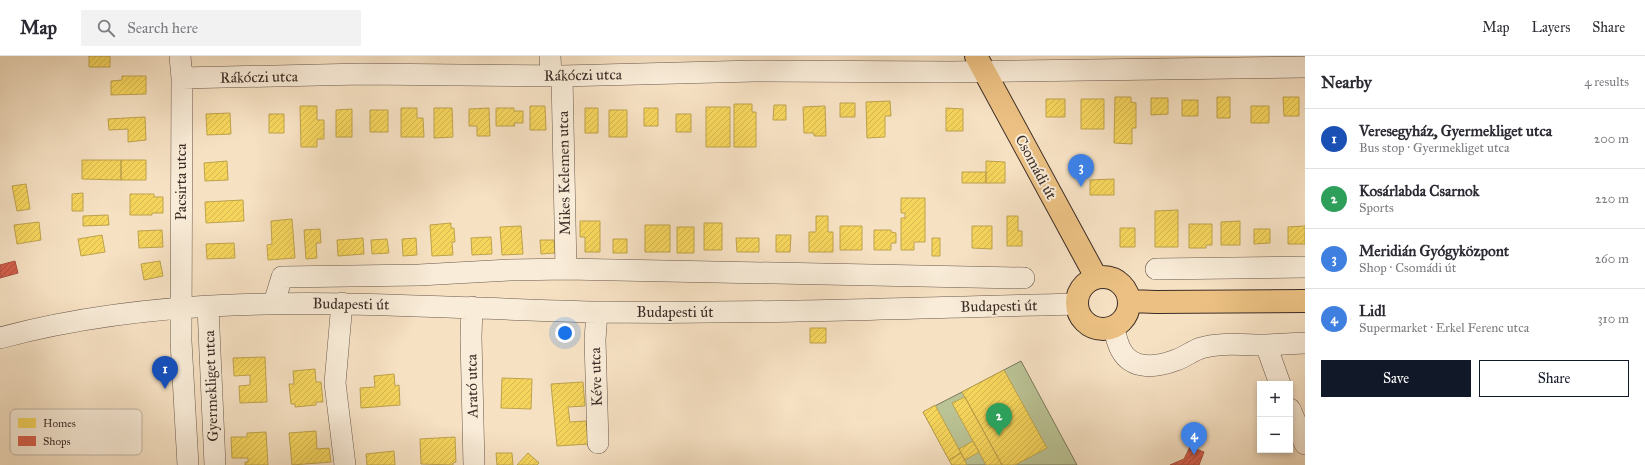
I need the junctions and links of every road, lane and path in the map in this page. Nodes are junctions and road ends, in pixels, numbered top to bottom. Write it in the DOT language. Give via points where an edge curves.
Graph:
graph roads {
  1 [pos="180,56"];
  2 [pos="1227,62"];
  3 [pos="751,63"];
  4 [pos="980,64"];
  5 [pos="362,65"];
  6 [pos="1305,67"];
  7 [pos="554,69"];
  8 [pos="182,78"];
  9 [pos="1305,268"];
  10 [pos="1156,269"];
  11 [pos="566,270"];
  12 [pos="1096,277"];
  13 [pos="1024,278"];
  14 [pos="1130,301"];
  15 [pos="1305,301"];
  16 [pos="274,303"];
  17 [pos="342,303"];
  18 [pos="1076,304"];
  19 [pos="208,307"];
  20 [pos="472,307"];
  21 [pos="181,308"];
  22 [pos="597,312"];
  23 [pos="1114,327"];
  24 [pos="0,338"];
  25 [pos="1305,343"];
  26 [pos="1266,345"];
  27 [pos="1279,381"];
  28 [pos="1293,416"];
  29 [pos="598,443"];
  30 [pos="1305,444"];
  31 [pos="188,465"];
  32 [pos="215,465"];
  33 [pos="345,465"];
  34 [pos="474,465"];
  1 -- 8 [label="street, Pacsirta utca"];
  2 -- 4 [label="street, Rákóczi utca"];
  2 -- 6 [label="street, Rákóczi utca"];
  3 -- 4 [label="street, Rákóczi utca"];
  3 -- 7 [label="street, Rákóczi utca"];
  4 -- 12 [label="main road, Csomádi út"];
  5 -- 7 [label="street, Rákóczi utca"];
  5 -- 8 [label="street, Rákóczi utca"];
  7 -- 11 [label="street, Mikes Kelemen utca"];
  8 -- 21 [label="street, Pacsirta utca"];
  9 -- 10 [label="street"];
  11 -- 13 [label="street, Budapesti út"];
  11 -- 16 [label="street, Budapesti út" via="282,277"];
  12 -- 14 [label="main road" via="1104,276 1119,281"];
  12 -- 18 [label="main road" via="1081,287"];
  14 -- 15 [label="main road"];
  14 -- 23 [label="main road" via="1126,317"];
  16 -- 17 [label="street, Budapesti út"];
  16 -- 19 [label="street, Budapesti út"];
  17 -- 20 [label="street, Budapesti út"];
  17 -- 33 [label="street" via="335,382"];
  18 -- 22 [label="street, Budapesti út"];
  18 -- 23 [label="main road" via="1078,313 1089,325 1105,329"];
  19 -- 21 [label="street, Budapesti út"];
  19 -- 32 [label="street, Gyermekliget utca"];
  20 -- 22 [label="street, Budapesti út"];
  20 -- 34 [label="street, Arató utca"];
  21 -- 24 [label="street, Budapesti út" via="68,322"];
  21 -- 31 [label="street, Gyermekliget utca" via="180,341"];
  22 -- 29 [label="street, Kéve utca" via="595,340"];
  23 -- 26 [label="street" via="1122,352 1128,359 1148,367 1178,360 1201,348 1219,345"];
  25 -- 26 [label="street"];
  26 -- 27 [label="street"];
  28 -- 30 [label="street"];
}
